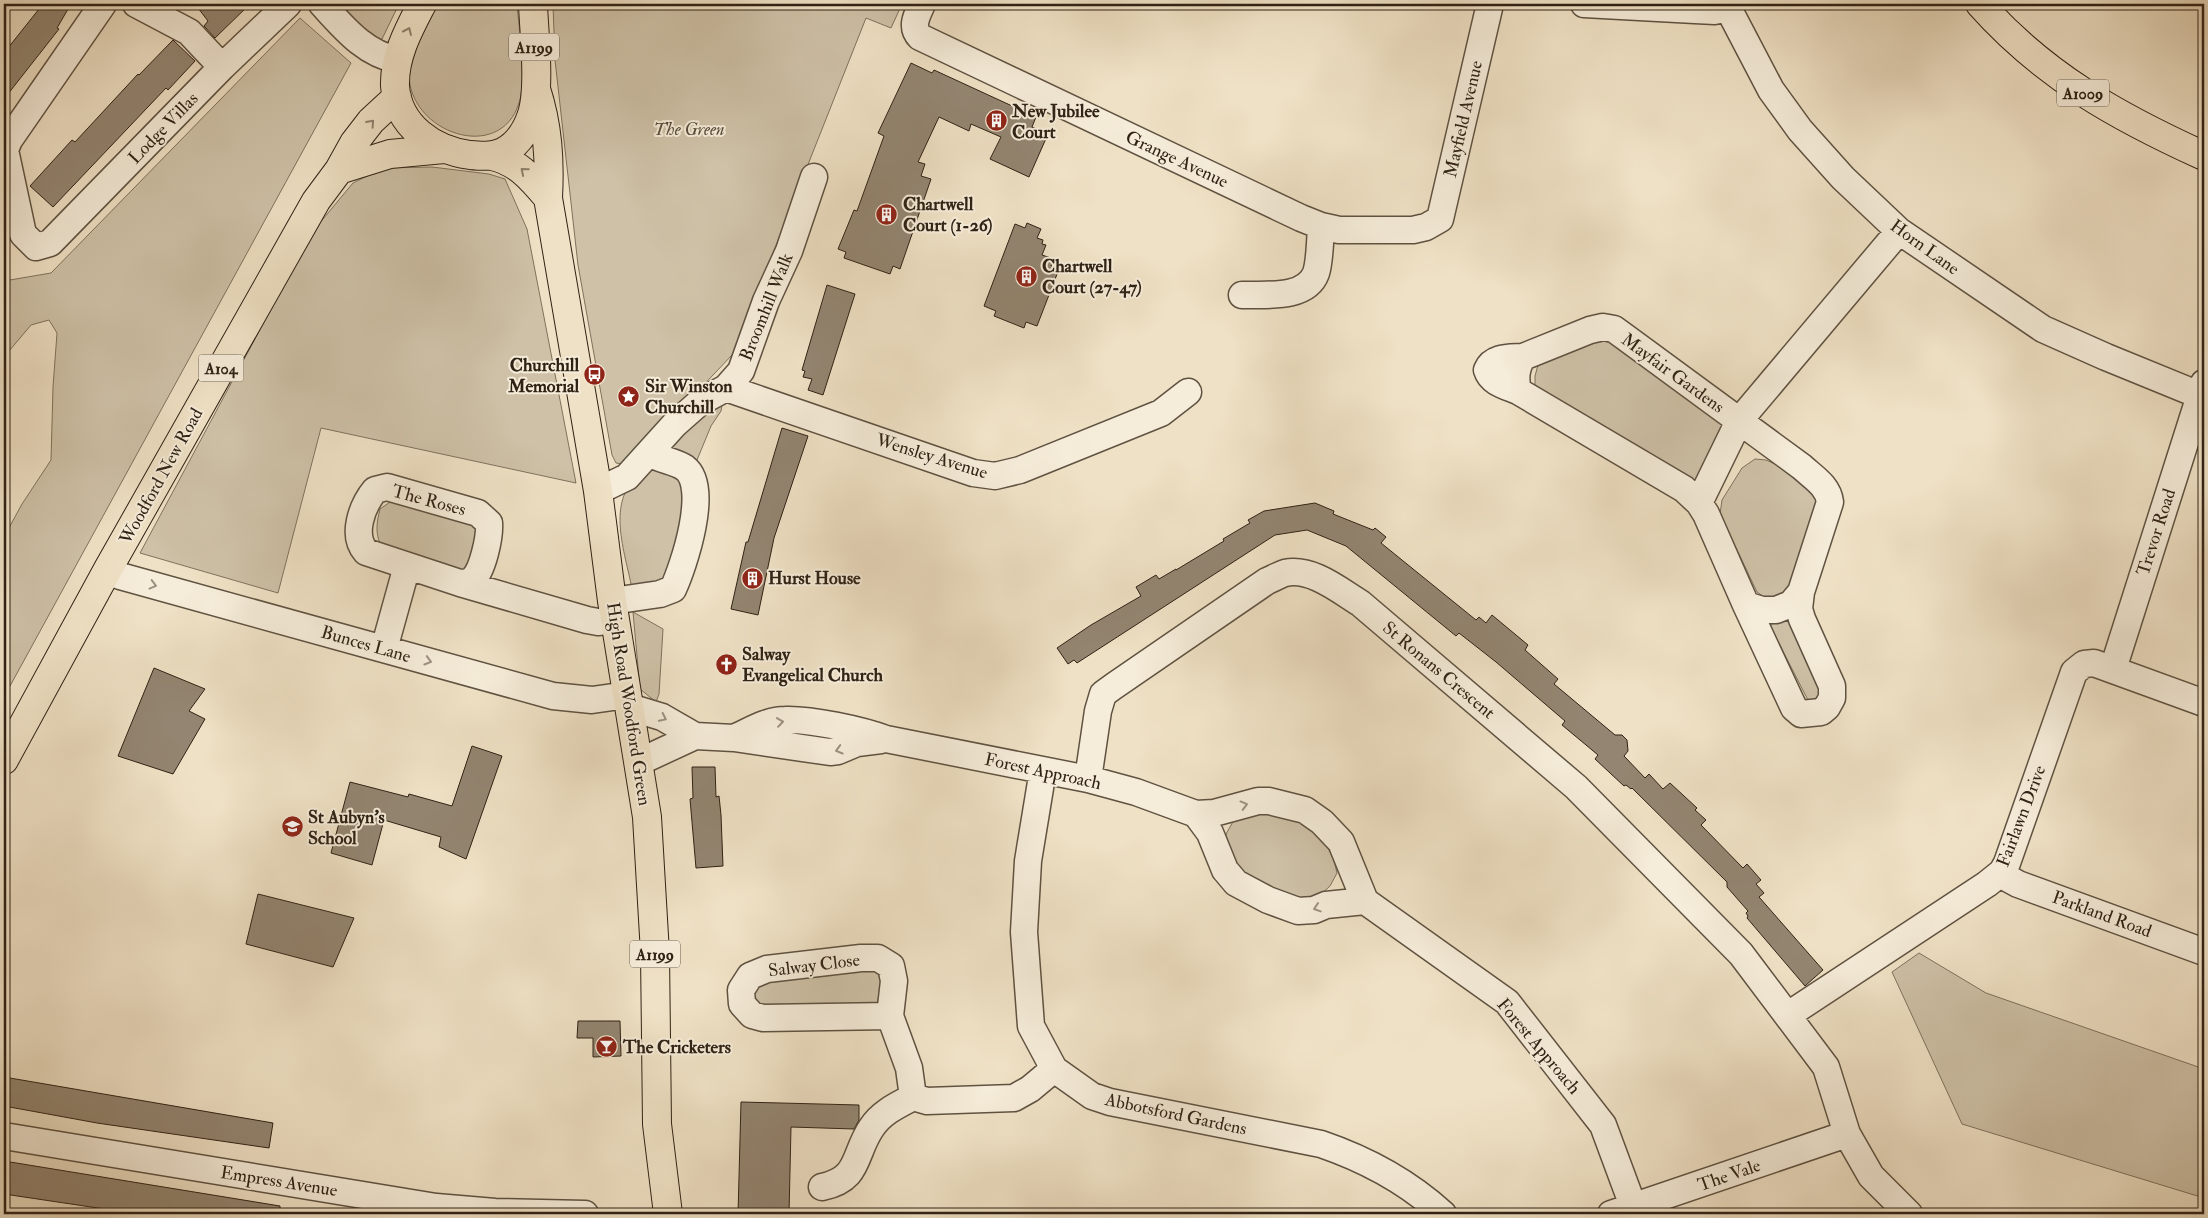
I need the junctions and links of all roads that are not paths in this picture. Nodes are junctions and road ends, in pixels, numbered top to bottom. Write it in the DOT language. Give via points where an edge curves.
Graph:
graph roads {
  1 [pos="103,4"];
  2 [pos="136,4"];
  3 [pos="288,4"];
  4 [pos="322,4"];
  5 [pos="422,4"];
  6 [pos="533,4"];
  7 [pos="1490,4"];
  8 [pos="1584,4"];
  9 [pos="1980,4"];
  10 [pos="1726,6"];
  11 [pos="919,16"];
  12 [pos="398,60"];
  13 [pos="222,67"];
  14 [pos="536,89"];
  15 [pos="397,97"];
  16 [pos="444,148"];
  17 [pos="492,156"];
  18 [pos="2204,156"];
  19 [pos="339,170"];
  20 [pos="814,177"];
  21 [pos="548,198"];
  22 [pos="1321,226"];
  23 [pos="1426,227"];
  24 [pos="1899,231"];
  25 [pos="1242,295"];
  26 [pos="726,388"];
  27 [pos="2203,391"];
  28 [pos="1188,392"];
  29 [pos="1738,421"];
  30 [pos="649,453"];
  31 [pos="598,491"];
  32 [pos="1699,503"];
  33 [pos="407,566"];
  34 [pos="108,569"];
  35 [pos="460,584"];
  36 [pos="1802,592"];
  37 [pos="1746,605"];
  38 [pos="614,611"];
  39 [pos="384,649"];
  40 [pos="2113,669"];
  41 [pos="628,701"];
  42 [pos="2204,703"];
  43 [pos="696,736"];
  44 [pos="4,760"];
  45 [pos="639,762"];
  46 [pos="1043,770"];
  47 [pos="1088,779"];
  48 [pos="1196,814"];
  49 [pos="2002,872"];
  50 [pos="1365,901"];
  51 [pos="2204,952"];
  52 [pos="1788,1015"];
  53 [pos="890,1016"];
  54 [pos="1054,1069"];
  55 [pos="913,1097"];
  56 [pos="1847,1134"];
  57 [pos="4,1136"];
  58 [pos="822,1187"];
  59 [pos="1627,1212"];
  60 [pos="585,1214"];
  61 [pos="668,1214"];
  62 [pos="1443,1214"];
  63 [pos="1909,1214"];
  1 -- 13 [label="street, Lodge Villas" via="5,150 23,234 36,247 50,243"];
  2 -- 13 [label="street" via="189,32"];
  3 -- 13 [label="street, Lodge Villas"];
  4 -- 12 [label="street" via="348,34 383,57"];
  12 -- 5 [label="main road, one-way"];
  6 -- 14 [label="main road, A1199"];
  7 -- 23 [label="street, Mayfield Avenue" via="1440,219"];
  8 -- 10 [label="street" via="1694,10 1715,10"];
  9 -- 18 [label="main road, A1009" via="1999,26 2042,64 2086,95"];
  10 -- 24 [label="street, Horn Lane" via="1771,90 1800,130 1843,178"];
  11 -- 22 [label="street, Grange Avenue" via="920,37"];
  12 -- 15 [label="main road" via="395,76"];
  14 -- 17 [label="main road" via="535,103 523,134 505,151"];
  14 -- 21 [label="main road, High Road Woodford Green / A1199" via="546,123 550,168"];
  15 -- 16 [label="main road" via="409,124 418,134"];
  19 -- 15 [label="main road, Woodford New Road / A104, one-way" via="354,143"];
  16 -- 17 [label="main road" via="458,153"];
  16 -- 19 [label="main road" via="390,154"];
  21 -- 17 [label="main road, one-way" via="515,164"];
  19 -- 34 [label="main road, Woodford New Road / A104" via="316,201"];
  20 -- 26 [label="street, Broomhill Walk" via="789,251 766,301 741,370"];
  21 -- 31 [label="main road, High Road Woodford Green / A1199"];
  22 -- 23 [label="street, Grange Avenue" via="1339,230 1413,230"];
  22 -- 25 [label="street" via="1316,274 1307,286 1294,293"];
  24 -- 27 [label="street, Horn Lane" via="2043,329 2106,357"];
  24 -- 29 [label="street, Mayfair Gardens"];
  26 -- 28 [label="street, Wensley Avenue" via="973,473 995,476 1020,470 1161,413"];
  26 -- 30 [label="street, Broomhill Walk" via="700,402"];
  27 -- 40 [label="street, Trevor Road"];
  29 -- 32 [label="street, Mayfair Gardens"];
  29 -- 32 [label="street, Mayfair Gardens" via="1614,330 1603,327 1523,358 1518,364 1518,391 1684,489"];
  29 -- 36 [label="street, Mayfair Gardens" via="1802,467 1829,493 1830,502"];
  30 -- 31 [label="street, Broomhill Walk" via="627,477"];
  30 -- 38 [label="street, The Roses" via="684,468 694,478 693,526 673,589"];
  31 -- 38 [label="main road, High Road Woodford Green / A1199"];
  32 -- 37 [label="street, Mayfair Gardens"];
  33 -- 35 [label="street, The Roses"];
  33 -- 35 [label="street, The Roses" via="366,552 359,544 358,533 367,499 375,490 387,487 478,513 490,522 490,535 478,572 471,581"];
  33 -- 39 [label="street"];
  34 -- 39 [label="street, Bunces Lane, one-way" via="120,576"];
  34 -- 44 [label="main road, Woodford New Road / A104"];
  35 -- 38 [label="street, The Roses" via="598,622"];
  36 -- 37 [label="street" via="1791,604 1776,610"];
  36 -- 37 [label="street, Mayfair Gardens" via="1799,609 1802,619 1832,686 1832,698 1821,712 1801,714 1794,708"];
  38 -- 41 [label="main road, High Road Woodford Green / A1199"];
  39 -- 41 [label="street, Bunces Lane, one-way" via="565,699"];
  40 -- 42 [label="street, Fairlawn Drive"];
  40 -- 49 [label="street, Fairlawn Drive" via="2094,663 2084,664 2074,672"];
  41 -- 43 [label="street, Forest Approach, one-way"];
  41 -- 45 [label="main road, High Road Woodford Green / A1199"];
  43 -- 45 [label="street, Forest Approach"];
  43 -- 46 [label="street, Forest Approach" via="734,738 830,752 857,743 886,739"];
  45 -- 61 [label="main road, High Road Woodford Green / A1199" via="648,817 653,891 657,1124"];
  46 -- 47 [label="street, Forest Approach"];
  46 -- 54 [label="street, Abbotsford Gardens" via="1028,861 1024,932 1031,1026"];
  47 -- 48 [label="street, Forest Approach"];
  47 -- 52 [label="street, St Ronans Crescent" via="1103,694 1267,581 1285,573 1304,572 1360,603 1576,787 1741,954"];
  50 -- 48 [label="street, one-way" via="1298,911 1268,900 1236,883 1225,870 1210,833"];
  48 -- 50 [label="street, Forest Approach, one-way" via="1214,813 1258,801 1305,810 1341,842"];
  49 -- 51 [label="street, Parkland Road" via="2018,884"];
  49 -- 52 [label="street, Fairlawn Drive"];
  50 -- 59 [label="street, Forest Approach" via="1507,1002 1603,1125"];
  52 -- 56 [label="street, St Ronans Crescent" via="1826,1067"];
  53 -- 53 [label="street, Salway Close" via="763,1018 752,1015 742,1004 741,990 750,976 767,969 878,958 891,966 894,981"];
  53 -- 55 [label="street, Salway Close" via="909,1068"];
  54 -- 55 [label="street" via="1014,1098 927,1101"];
  54 -- 62 [label="street, Abbotsford Gardens" via="1092,1096 1110,1102 1321,1144 1352,1154 1428,1201"];
  55 -- 58 [label="street" via="890,1110 876,1123 849,1176"];
  56 -- 59 [label="street, The Vale"];
  56 -- 63 [label="street, St Ronans Crescent" via="1870,1176"];
  57 -- 60 [label="street, Empress Avenue" via="436,1207"];
}
